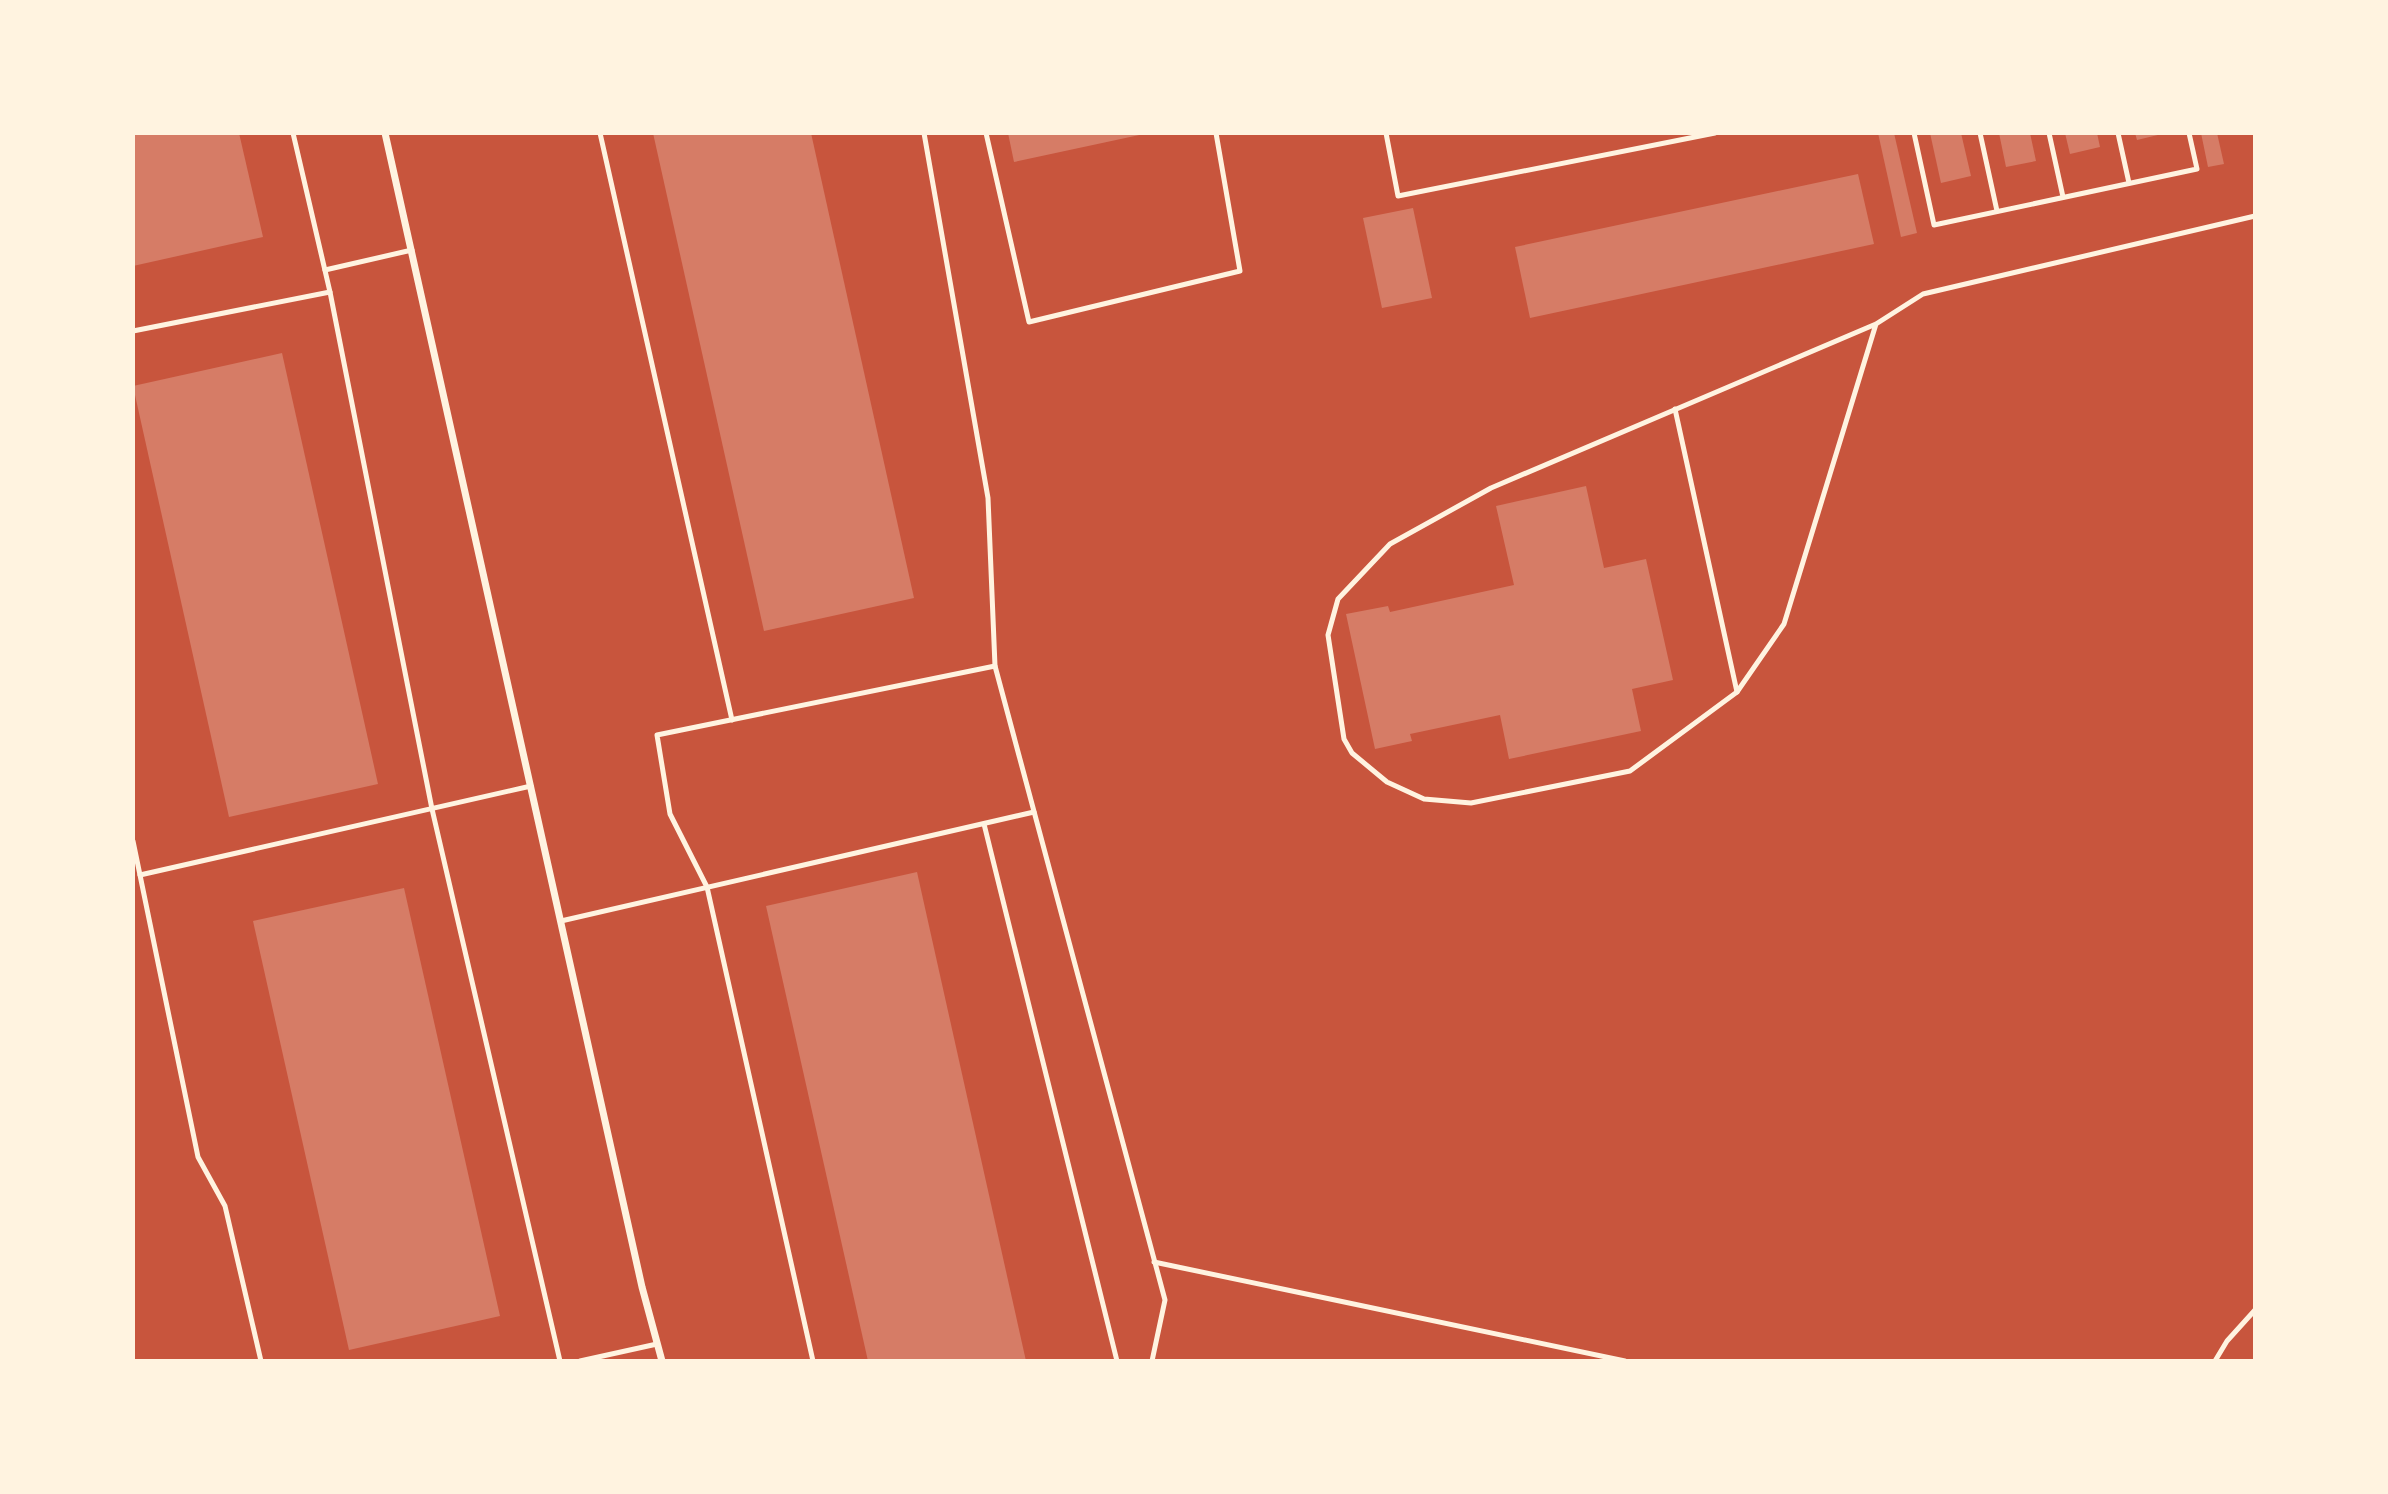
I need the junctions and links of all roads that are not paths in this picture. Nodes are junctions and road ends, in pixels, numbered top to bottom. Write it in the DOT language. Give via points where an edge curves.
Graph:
graph roads {
  1 [pos="293,133"];
  2 [pos="385,133"];
  3 [pos="600,133"];
  4 [pos="924,133"];
  5 [pos="986,133"];
  6 [pos="1216,133"];
  7 [pos="1386,133"];
  8 [pos="1715,133"];
  9 [pos="1914,133"];
  10 [pos="1980,133"];
  11 [pos="2049,133"];
  12 [pos="2118,133"];
  13 [pos="2189,133"];
  14 [pos="2129,183"];
  15 [pos="2063,197"];
  16 [pos="1997,211"];
  17 [pos="2255,216"];
  18 [pos="412,250"];
  19 [pos="325,270"];
  20 [pos="330,292"];
  21 [pos="1876,324"];
  22 [pos="133,331"];
  23 [pos="1675,409"];
  24 [pos="995,666"];
  25 [pos="1737,692"];
  26 [pos="732,720"];
  27 [pos="531,786"];
  28 [pos="432,809"];
  29 [pos="1034,812"];
  30 [pos="984,824"];
  31 [pos="133,841"];
  32 [pos="140,876"];
  33 [pos="707,887"];
  34 [pos="561,921"];
  35 [pos="1154,1262"];
  36 [pos="2255,1310"];
  37 [pos="657,1344"];
  38 [pos="261,1361"];
  39 [pos="560,1361"];
  40 [pos="580,1361"];
  41 [pos="662,1361"];
  42 [pos="813,1361"];
  43 [pos="1117,1361"];
  44 [pos="1152,1361"];
  45 [pos="1625,1361"];
  46 [pos="2215,1361"];
  1 -- 19 [label="lane"];
  2 -- 18 [label="street"];
  3 -- 26 [label="lane"];
  4 -- 24 [label="lane" via="988,498"];
  5 -- 6 [label="lane" via="1029,322 1240,271"];
  7 -- 8 [label="lane" via="1398,195"];
  9 -- 16 [label="lane" via="1934,225"];
  10 -- 16 [label="lane"];
  11 -- 15 [label="lane"];
  12 -- 14 [label="lane"];
  13 -- 14 [label="lane" via="2197,169"];
  14 -- 15 [label="lane"];
  15 -- 16 [label="lane"];
  17 -- 21 [label="lane" via="1923,294"];
  18 -- 19 [label="lane"];
  18 -- 27 [label="street"];
  19 -- 20 [label="lane"];
  20 -- 22 [label="lane"];
  20 -- 28 [label="lane"];
  21 -- 23 [label="lane"];
  21 -- 25 [label="lane" via="1784,624"];
  23 -- 25 [label="lane"];
  23 -- 25 [label="lane" via="1491,488 1390,544 1338,600 1328,635 1344,739 1352,753 1387,782 1424,799 1472,803 1630,771"];
  24 -- 26 [label="lane"];
  24 -- 29 [label="lane"];
  26 -- 33 [label="lane" via="657,735 670,814"];
  27 -- 28 [label="lane"];
  27 -- 34 [label="street"];
  28 -- 32 [label="lane"];
  28 -- 39 [label="lane"];
  29 -- 30 [label="lane"];
  29 -- 35 [label="lane"];
  30 -- 33 [label="lane"];
  30 -- 43 [label="lane"];
  31 -- 32 [label="lane"];
  32 -- 38 [label="lane" via="198,1157 225,1206"];
  33 -- 34 [label="lane"];
  33 -- 42 [label="lane"];
  34 -- 37 [label="street"];
  35 -- 44 [label="lane" via="1164,1300"];
  35 -- 45 [label="lane"];
  36 -- 46 [label="lane"];
  37 -- 40 [label="lane"];
  37 -- 41 [label="street"];
}
